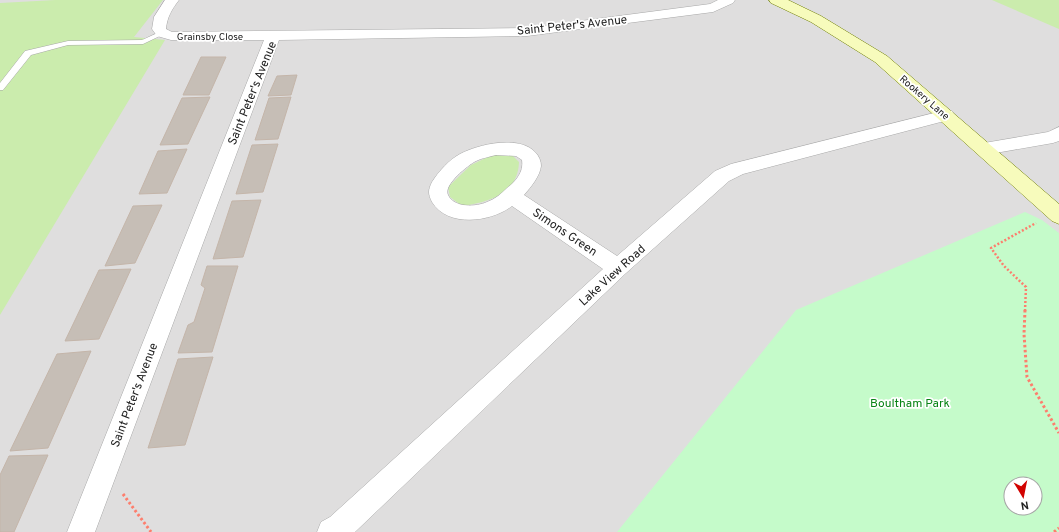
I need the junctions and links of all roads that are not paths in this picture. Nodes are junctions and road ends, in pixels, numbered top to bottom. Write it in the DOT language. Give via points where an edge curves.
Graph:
graph roads {
  1 [pos="172,0"];
  2 [pos="728,0"];
  3 [pos="776,0"];
  4 [pos="162,34"];
  5 [pos="273,36"];
  6 [pos="0,88"];
  7 [pos="946,115"];
  8 [pos="1059,133"];
  9 [pos="984,149"];
  10 [pos="512,196"];
  11 [pos="1059,216"];
  12 [pos="618,268"];
  13 [pos="81,532"];
  14 [pos="331,532"];
  1 -- 4 [label="street, Grainsby Close" via="159,22"];
  2 -- 5 [label="street, Saint Peter's Avenue" via="713,8 538,31"];
  3 -- 7 [label="street, Rookery Lane" via="816,19 865,48"];
  4 -- 5 [label="street, Grainsby Close"];
  4 -- 6 [label="lane" via="143,42 68,43 28,52"];
  5 -- 13 [label="street, Saint Peter's Avenue"];
  7 -- 9 [label="street, Rookery Lane"];
  7 -- 12 [label="street, Lake View Road" via="737,169 722,176"];
  8 -- 9 [label="street"];
  9 -- 11 [label="street, Rookery Lane"];
  10 -- 10 [label="street" via="496,207 472,212 448,207 440,199 438,192 440,183 467,157 510,148 529,156 532,164 531,171 520,189"];
  10 -- 12 [label="street, Simons Green"];
  12 -- 14 [label="street, Lake View Road" via="340,527"];
}
